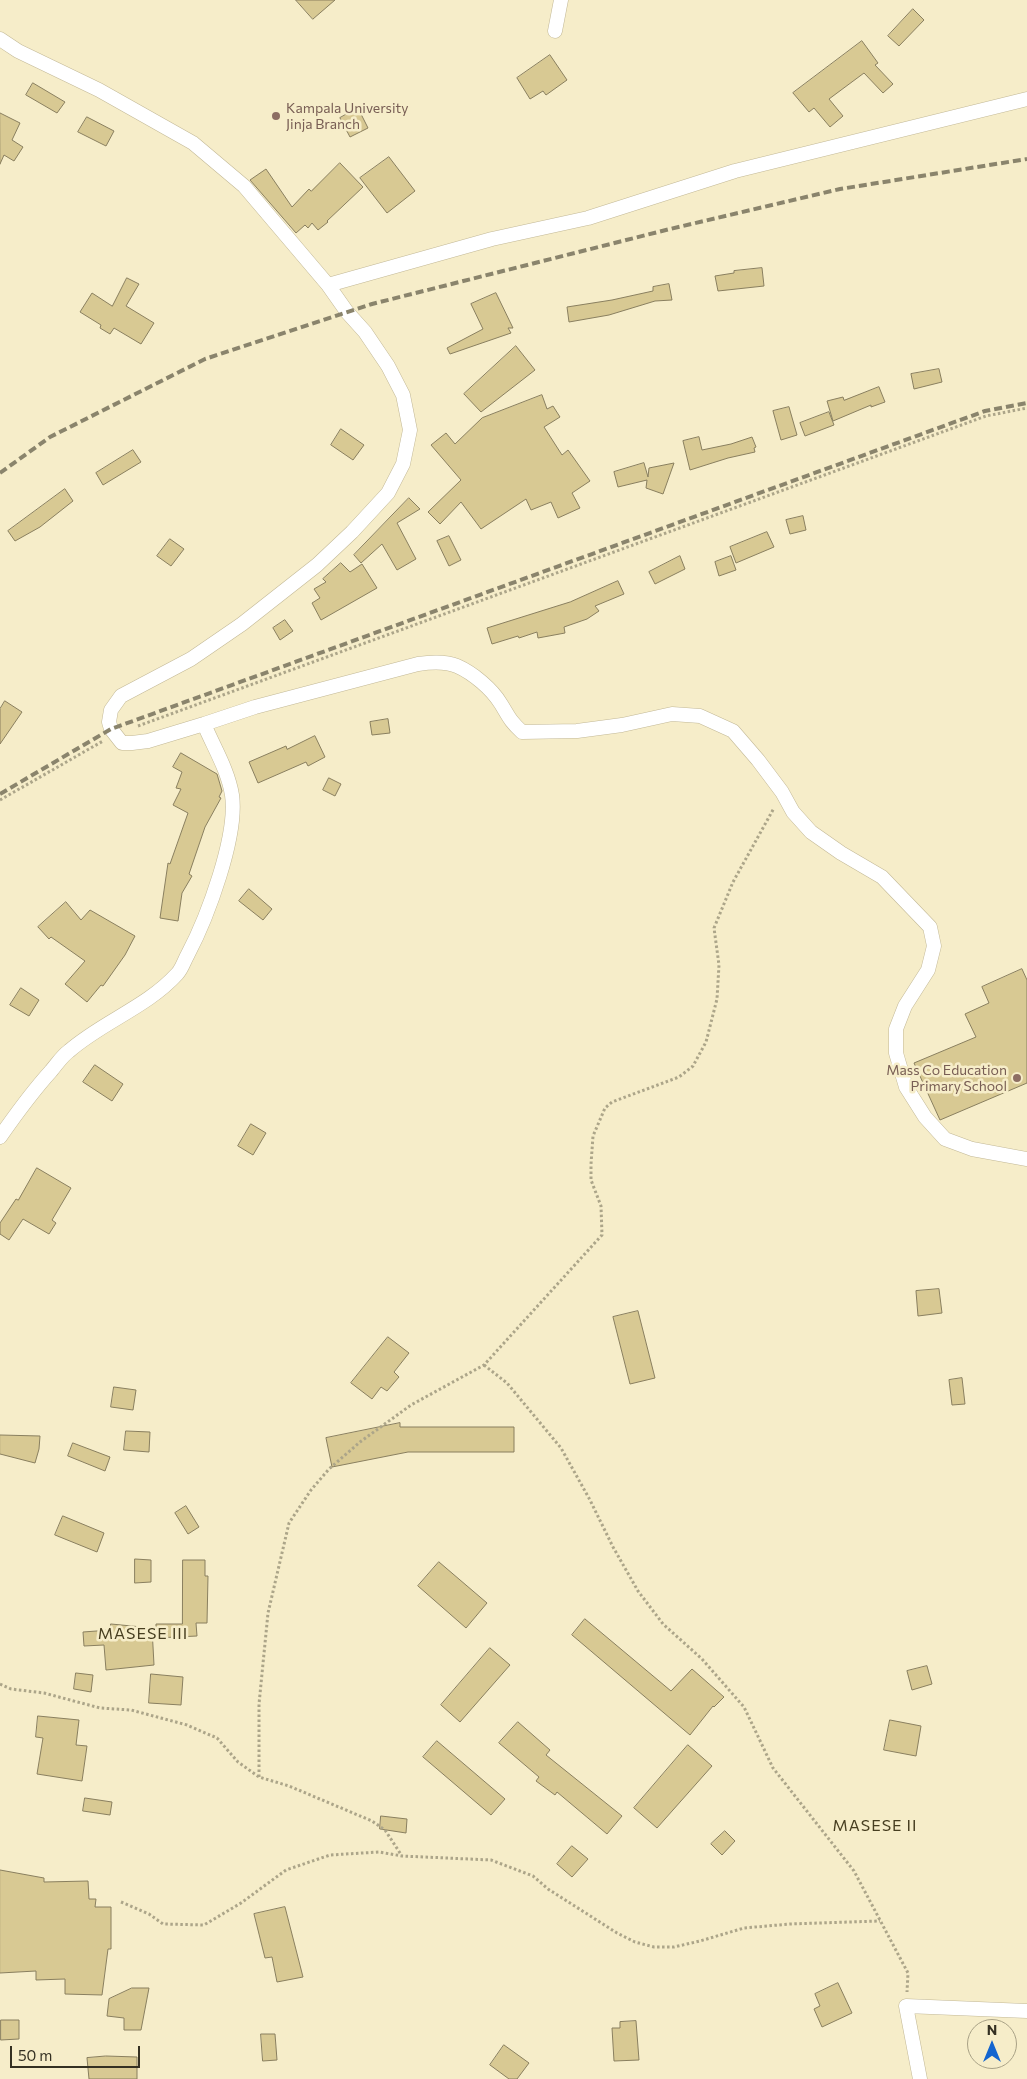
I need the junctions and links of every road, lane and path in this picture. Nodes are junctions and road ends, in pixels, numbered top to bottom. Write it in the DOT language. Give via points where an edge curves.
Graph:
graph roads {
  1 [pos="561,0"];
  2 [pos="554,31"];
  3 [pos="0,39"];
  4 [pos="1027,99"];
  5 [pos="328,285"];
  6 [pos="1027,408"];
  7 [pos="204,724"];
  8 [pos="113,734"];
  9 [pos="782,792"];
  10 [pos="0,800"];
  11 [pos="0,1137"];
  12 [pos="1027,1159"];
  13 [pos="484,1365"];
  14 [pos="0,1684"];
  15 [pos="259,1777"];
  16 [pos="402,1856"];
  17 [pos="121,1902"];
  18 [pos="880,1920"];
  19 [pos="906,2006"];
  20 [pos="1027,2011"];
  21 [pos="920,2079"];
  1 -- 2 [label="street"];
  3 -- 5 [label="street" via="193,142 244,186"];
  4 -- 5 [label="street" via="735,171 588,218 492,239"];
  5 -- 8 [label="street" via="346,312 365,332 403,395 410,430 404,464 388,493 317,565 242,624 190,659 121,696 111,710 109,722"];
  6 -- 8 [label="path" via="986,416"];
  7 -- 8 [label="street" via="132,743 122,743"];
  7 -- 9 [label="street" via="255,707 435,662 456,665 481,682 522,732 586,730 672,714 700,716 733,731"];
  7 -- 11 [label="street" via="225,770 233,813 226,849 198,936 178,974 135,1008 68,1051 32,1092"];
  8 -- 10 [label="path"];
  9 -- 12 [label="street" via="793,812 811,832 882,877 930,927 934,946 928,970 905,1006 896,1029 896,1053 906,1087 925,1117 945,1139 972,1150"];
  9 -- 13 [label="path" via="733,882 714,928 719,965 718,998 706,1042 693,1066 679,1077 612,1102 605,1108 593,1136 591,1164 591,1180 601,1206 602,1235"];
  13 -- 15 [label="path" via="411,1405 360,1442 311,1490 289,1523 268,1613 259,1704"];
  13 -- 18 [label="path" via="507,1383 561,1448 638,1591 663,1624 702,1659 744,1707 773,1768 854,1872"];
  14 -- 15 [label="path" via="100,1708 131,1710 187,1725 217,1738 238,1762"];
  15 -- 16 [label="path" via="372,1821 385,1830"];
  16 -- 17 [label="path" via="380,1852 352,1853 330,1854 311,1860 286,1870 241,1903 204,1924 162,1924 149,1914"];
  16 -- 18 [label="path" via="491,1860 533,1876 617,1933 654,1948 700,1942 744,1928"];
  18 -- 19 [label="path" via="908,1973"];
  19 -- 20 [label="street"];
  19 -- 21 [label="street"];
}
